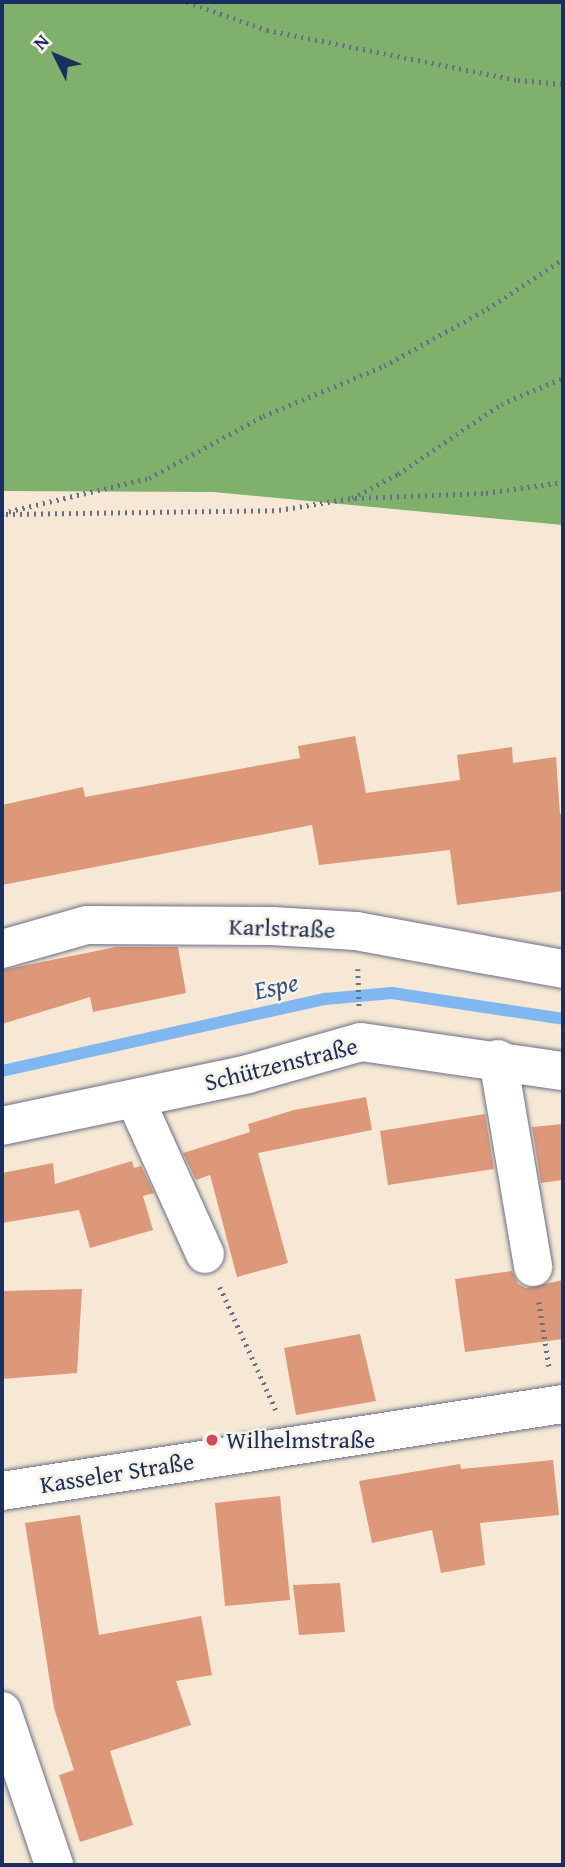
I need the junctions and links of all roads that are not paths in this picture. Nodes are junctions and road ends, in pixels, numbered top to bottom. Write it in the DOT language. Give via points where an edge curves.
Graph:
graph roads {
  1 [pos="2,949"];
  2 [pos="563,969"];
  3 [pos="498,1059"];
  4 [pos="563,1071"];
  5 [pos="135,1099"];
  6 [pos="2,1126"];
  7 [pos="205,1254"];
  8 [pos="533,1267"];
  9 [pos="559,1404"];
  10 [pos="2,1491"];
  11 [pos="2,1711"];
  12 [pos="54,1865"];
  1 -- 2 [label="street, Karlstraße" via="87,925 356,932"];
  3 -- 4 [label="street, Schützenstraße"];
  3 -- 5 [label="street, Schützenstraße" via="361,1042"];
  3 -- 8 [label="street"];
  5 -- 6 [label="street, Schützenstraße"];
  5 -- 7 [label="street"];
  9 -- 10 [label="street, Kasseler Straße"];
  11 -- 12 [label="street"];
}
